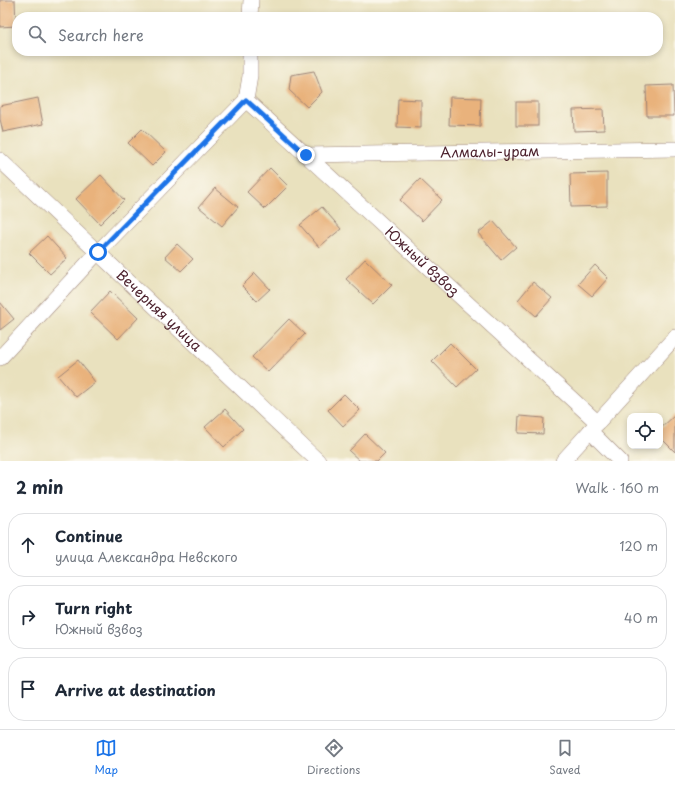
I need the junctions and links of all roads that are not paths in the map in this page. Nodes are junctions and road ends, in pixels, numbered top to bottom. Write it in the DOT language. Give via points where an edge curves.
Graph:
graph roads {
  1 [pos="251,0"];
  2 [pos="250,12"];
  3 [pos="250,56"];
  4 [pos="246,100"];
  5 [pos="675,149"];
  6 [pos="306,155"];
  7 [pos="0,160"];
  8 [pos="98,252"];
  9 [pos="675,337"];
  10 [pos="0,358"];
  11 [pos="594,427"];
  12 [pos="318,461"];
  13 [pos="563,461"];
  14 [pos="620,461"];
  1 -- 2 [label="street"];
  3 -- 4 [label="street"];
  4 -- 6 [label="street, Южный взвоз"];
  4 -- 8 [label="street"];
  5 -- 6 [label="street, Алмалы-урам"];
  6 -- 11 [label="street, Южный взвоз"];
  7 -- 8 [label="street, Вечерняя улица"];
  8 -- 10 [label="street"];
  8 -- 12 [label="street, Вечерняя улица"];
  9 -- 11 [label="street"];
  11 -- 13 [label="street"];
  11 -- 14 [label="street, Южный взвоз"];
}
